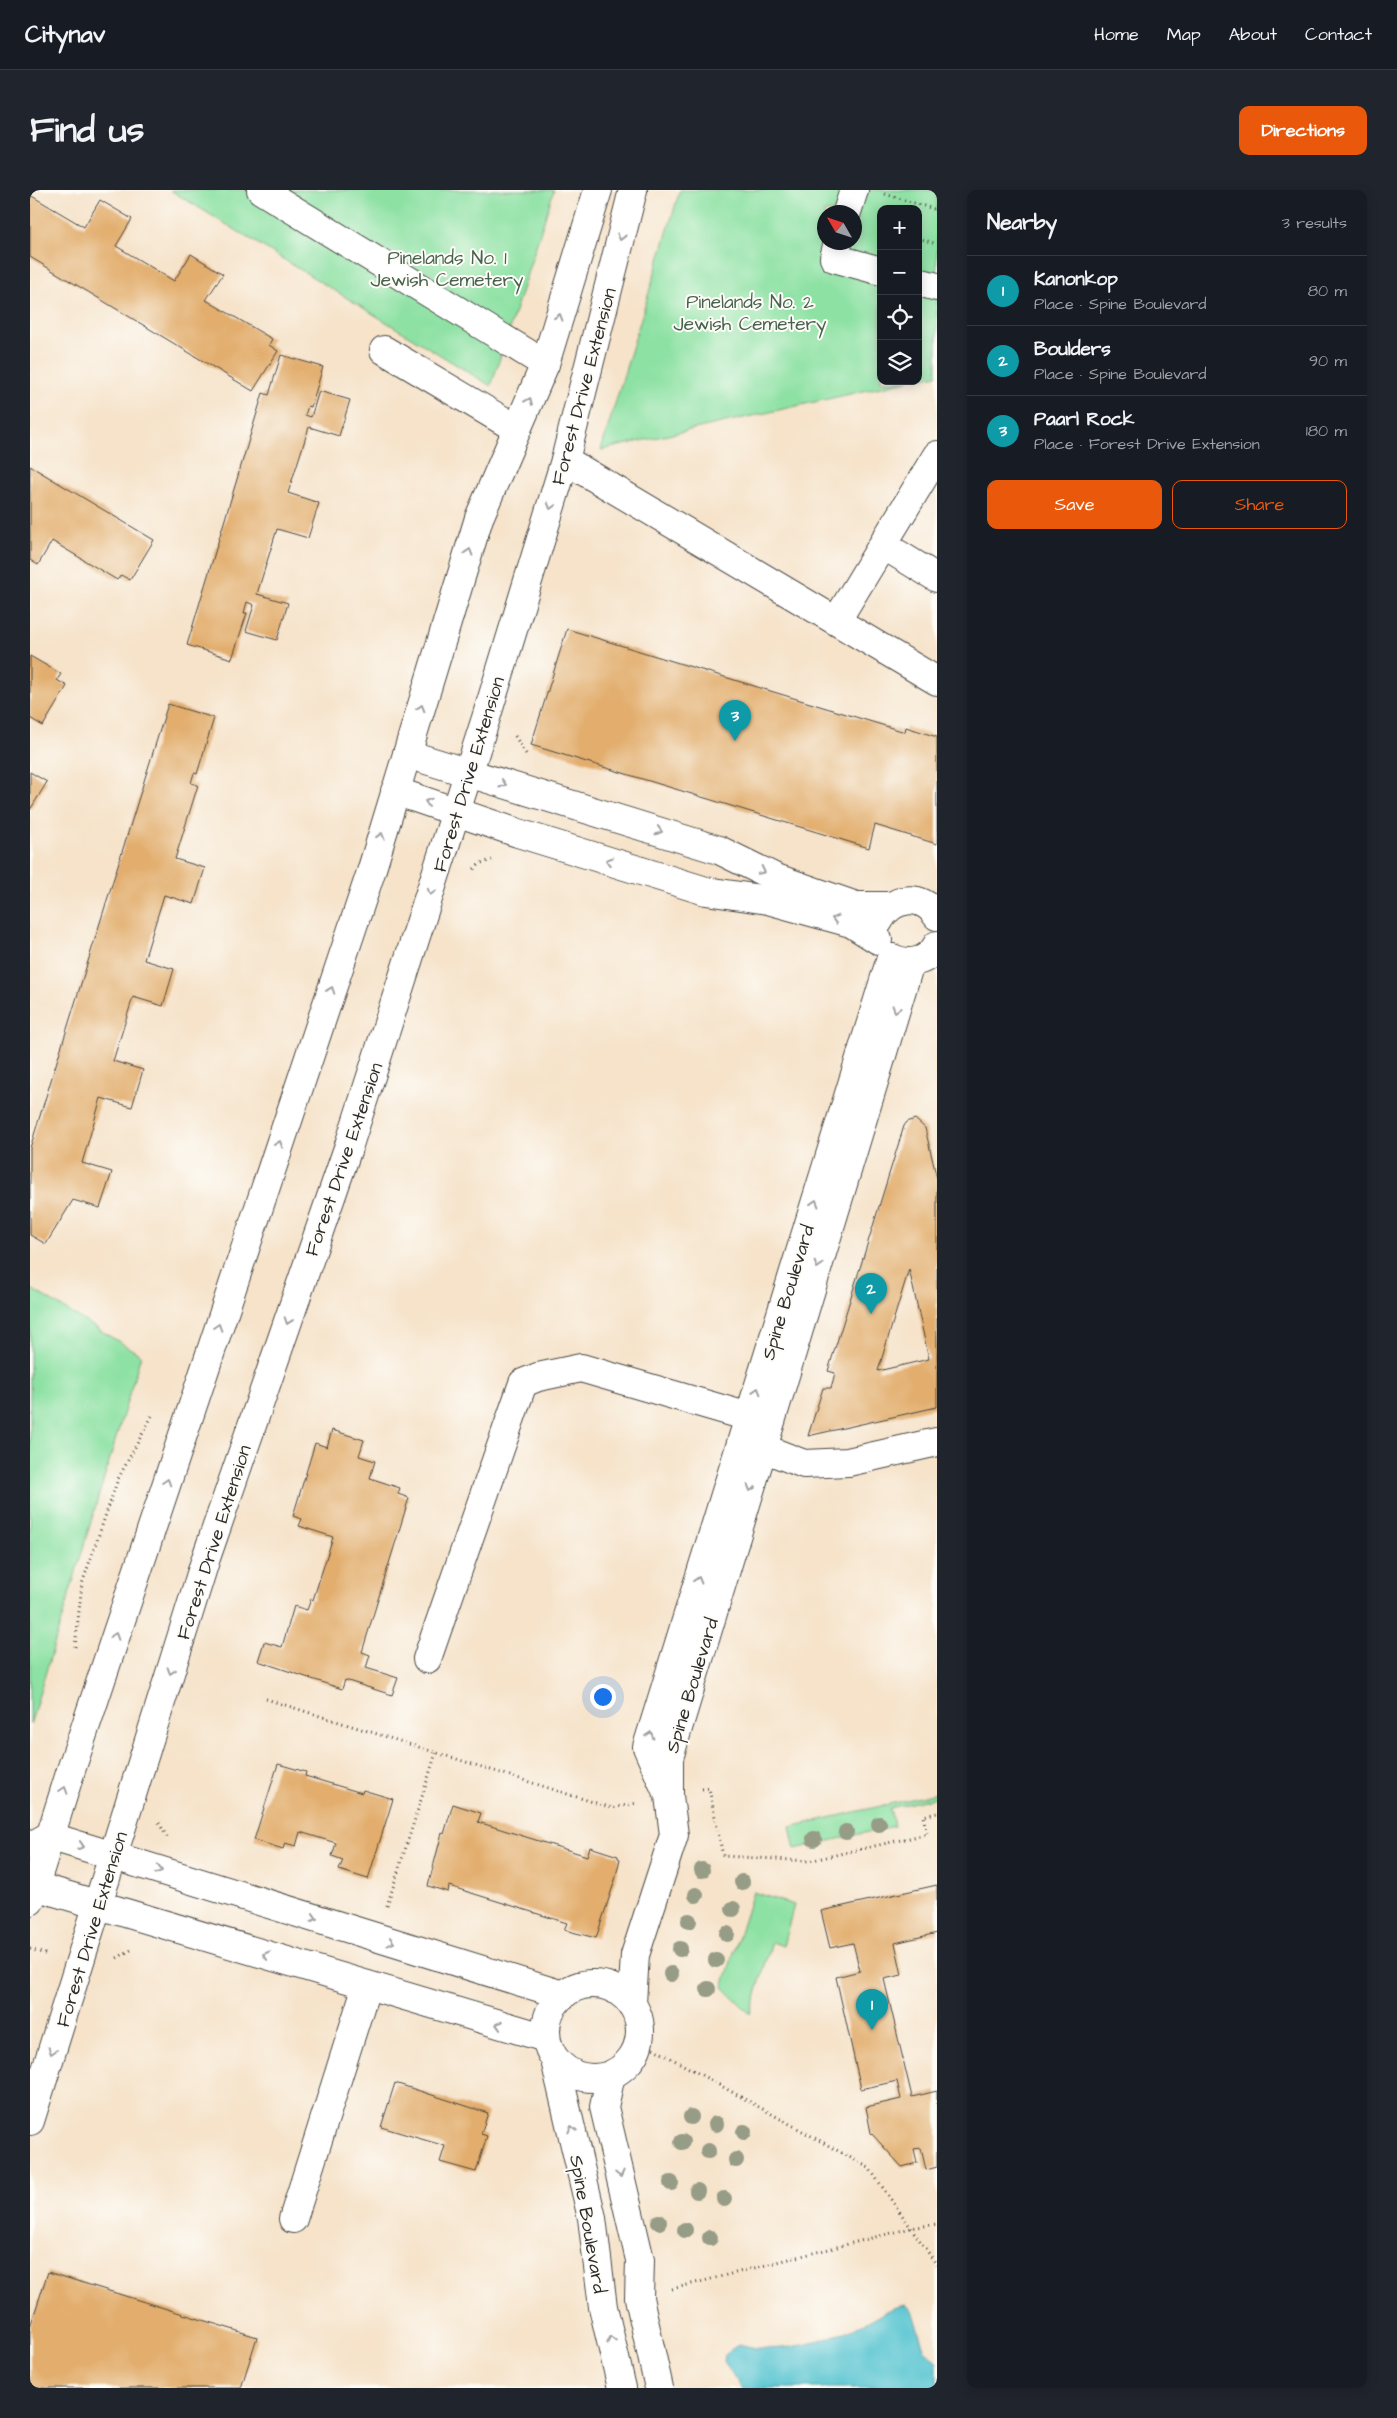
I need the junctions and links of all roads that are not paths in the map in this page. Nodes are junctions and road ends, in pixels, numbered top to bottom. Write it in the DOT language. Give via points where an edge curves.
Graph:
graph roads {
  1 [pos="261,190"];
  2 [pos="598,190"];
  3 [pos="633,190"];
  4 [pos="854,190"];
  5 [pos="849,205"];
  6 [pos="836,250"];
  7 [pos="877,270"];
  8 [pos="922,283"];
  9 [pos="937,287"];
  10 [pos="384,350"];
  11 [pos="545,364"];
  12 [pos="517,429"];
  13 [pos="937,455"];
  14 [pos="565,460"];
  15 [pos="882,545"];
  16 [pos="937,578"];
  17 [pos="837,620"];
  18 [pos="937,681"];
  19 [pos="407,754"];
  20 [pos="469,773"];
  21 [pos="395,791"];
  22 [pos="457,812"];
  23 [pos="889,906"];
  24 [pos="937,916"];
  25 [pos="937,945"];
  26 [pos="893,953"];
  27 [pos="749,1416"];
  28 [pos="937,1442"];
  29 [pos="763,1448"];
  30 [pos="428,1659"];
  31 [pos="668,1796"];
  32 [pos="40,1842"];
  33 [pos="112,1856"];
  34 [pos="32,1889"];
  35 [pos="97,1904"];
  36 [pos="635,1955"];
  37 [pos="599,1984"];
  38 [pos="367,1985"];
  39 [pos="563,1995"];
  40 [pos="632,2003"];
  41 [pos="551,2049"];
  42 [pos="611,2075"];
  43 [pos="30,2121"];
  44 [pos="293,2219"];
  45 [pos="622,2388"];
  46 [pos="659,2388"];
  1 -- 11 [label="street"];
  11 -- 2 [label="street, one-way"];
  3 -- 14 [label="street, Forest Drive Extension, one-way"];
  4 -- 5 [label="street"];
  6 -- 7 [label="street" via="834,258"];
  8 -- 9 [label="street"];
  10 -- 12 [label="street"];
  12 -- 11 [label="street, one-way"];
  19 -- 12 [label="street, one-way" via="479,518"];
  13 -- 15 [label="street"];
  14 -- 17 [label="street"];
  14 -- 20 [label="street, Forest Drive Extension, one-way"];
  15 -- 16 [label="street"];
  15 -- 17 [label="street"];
  17 -- 18 [label="street"];
  19 -- 20 [label="street"];
  19 -- 21 [label="street"];
  20 -- 22 [label="street, Forest Drive Extension"];
  20 -- 23 [label="street, one-way" via="719,850 776,878 856,906"];
  22 -- 21 [label="street, one-way"];
  32 -- 21 [label="street, one-way" via="371,872"];
  26 -- 22 [label="street, one-way" via="851,923 768,900 706,891"];
  22 -- 33 [label="street, Forest Drive Extension, one-way" via="349,1145 206,1558"];
  23 -- 24 [label="street" via="914,900 931,908"];
  23 -- 26 [label="street" via="879,921"];
  25 -- 26 [label="street" via="925,959"];
  27 -- 26 [label="street, Spine Boulevard, one-way"];
  26 -- 29 [label="street, Spine Boulevard, one-way"];
  27 -- 29 [label="street"];
  27 -- 30 [label="street" via="581,1368 538,1377 523,1384"];
  31 -- 27 [label="street, Spine Boulevard, one-way" via="647,1747"];
  28 -- 29 [label="street" via="848,1462 804,1464"];
  29 -- 31 [label="street, Spine Boulevard, one-way" via="669,1758"];
  31 -- 36 [label="street" via="674,1835"];
  32 -- 33 [label="street, one-way"];
  32 -- 34 [label="street"];
  33 -- 35 [label="street, Forest Drive Extension"];
  33 -- 39 [label="street, one-way"];
  34 -- 35 [label="street"];
  38 -- 35 [label="street, one-way"];
  35 -- 43 [label="street, Forest Drive Extension, one-way"];
  36 -- 37 [label="street"];
  36 -- 40 [label="street"];
  37 -- 39 [label="street" via="580,1986"];
  37 -- 40 [label="street" via="623,1994"];
  41 -- 38 [label="street, one-way"];
  38 -- 44 [label="street"];
  39 -- 41 [label="street" via="549,2014"];
  40 -- 42 [label="street" via="638,2015 640,2041 624,2067"];
  41 -- 42 [label="street" via="564,2069 575,2075 599,2079"];
  45 -- 41 [label="street, Spine Boulevard, one-way" via="604,2307 592,2218"];
  42 -- 46 [label="street, Spine Boulevard, one-way" via="604,2107 640,2260 639,2298"];
}
